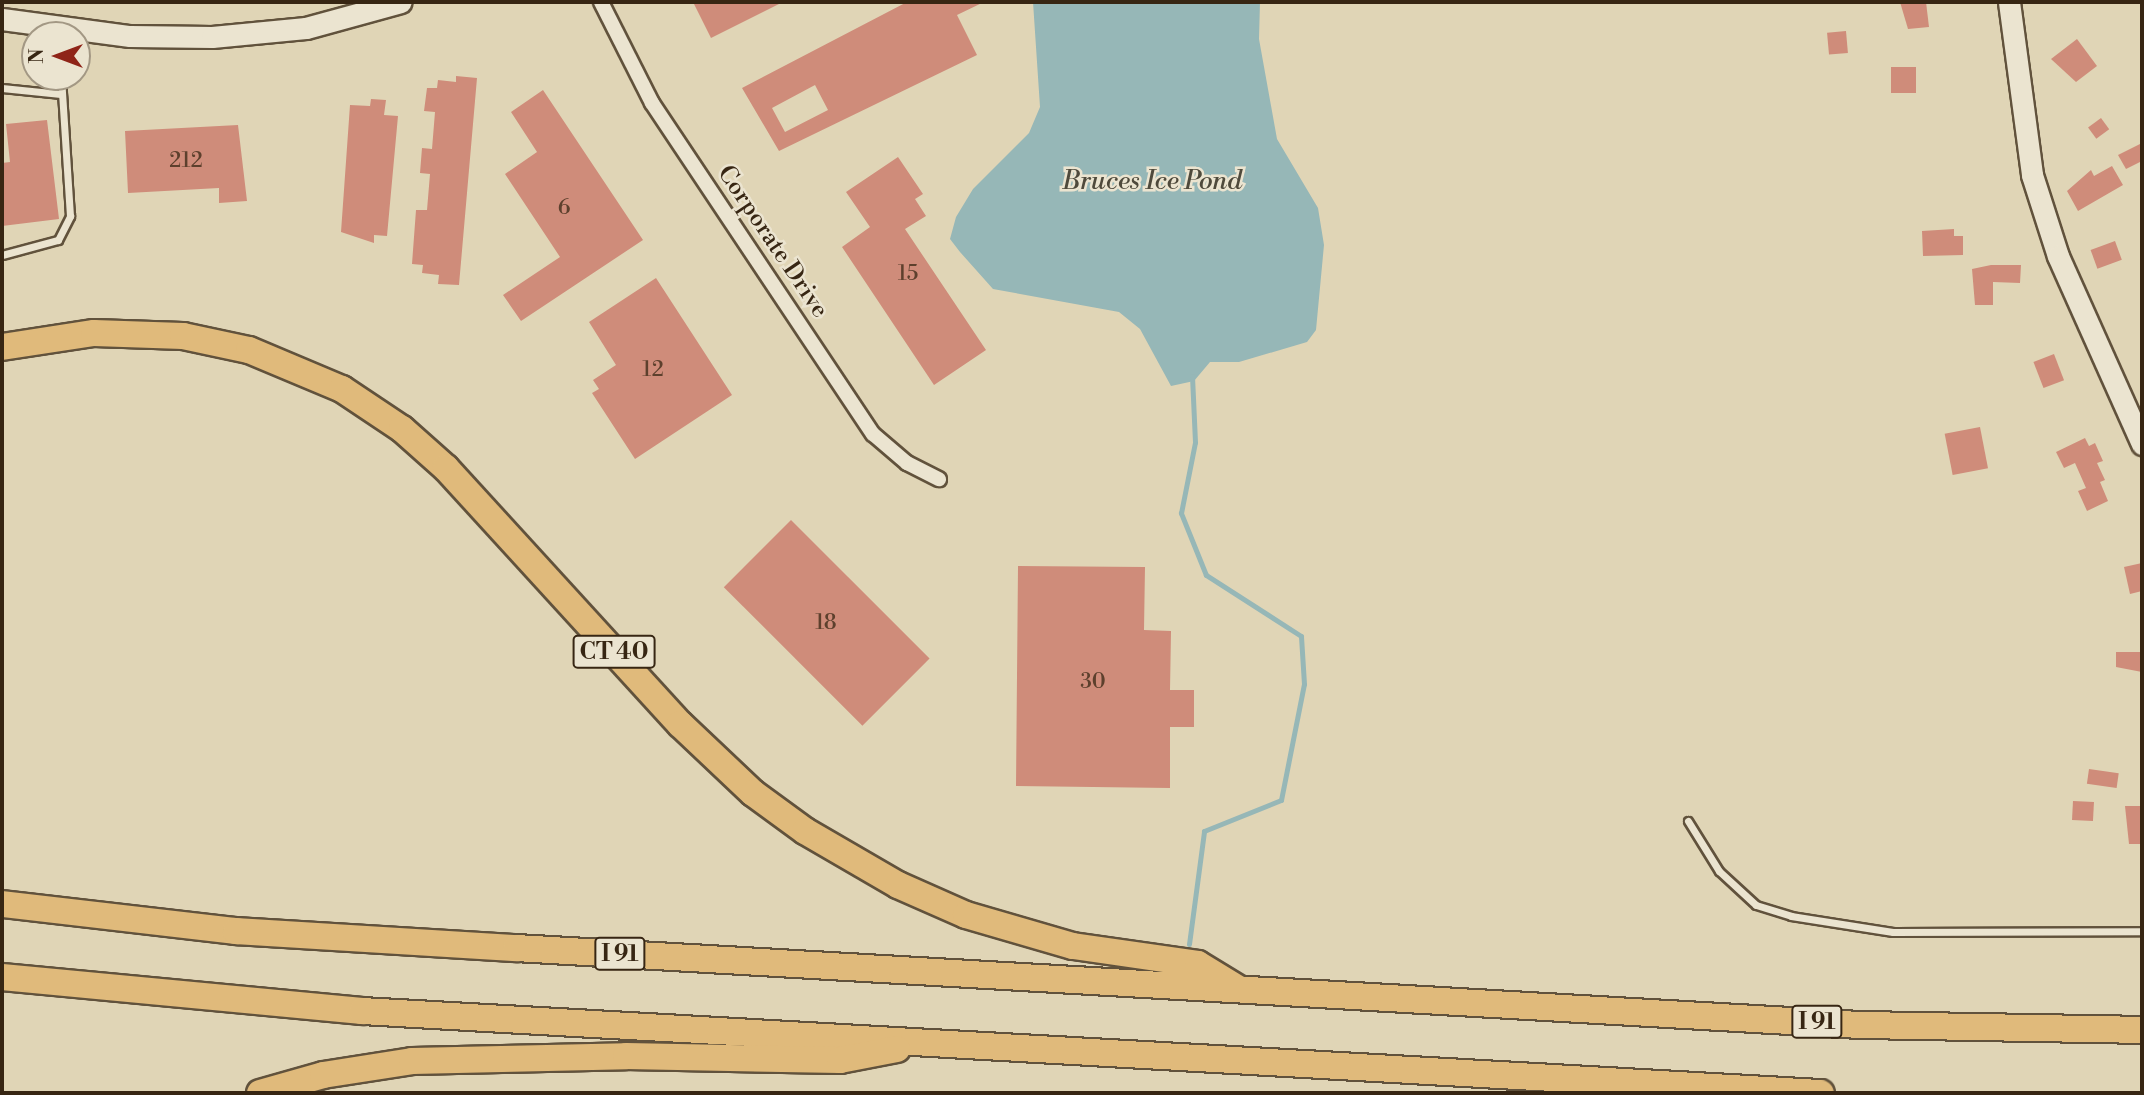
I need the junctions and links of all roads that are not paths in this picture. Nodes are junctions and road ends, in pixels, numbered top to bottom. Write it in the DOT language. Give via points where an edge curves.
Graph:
graph roads {
  1 [pos="401,2"];
  2 [pos="601,2"];
  3 [pos="2009,2"];
  4 [pos="2,19"];
  5 [pos="21,23"];
  6 [pos="91,34"];
  7 [pos="2,88"];
  8 [pos="61,94"];
  9 [pos="2,255"];
  10 [pos="2,347"];
  11 [pos="2142,444"];
  12 [pos="939,479"];
  13 [pos="1688,821"];
  14 [pos="2,904"];
  15 [pos="2142,931"];
  16 [pos="2,977"];
  17 [pos="1239,989"];
  18 [pos="2142,1030"];
  19 [pos="916,1042"];
  20 [pos="260,1093"];
  21 [pos="1821,1093"];
  1 -- 6 [label="street" via="306,28 244,35 158,38"];
  2 -- 12 [label="street, Corporate Drive" via="652,103 873,434 907,463"];
  3 -- 11 [label="street" via="2032,175 2058,256"];
  4 -- 5 [label="street"];
  7 -- 8 [label="lane"];
  8 -- 9 [label="lane" via="70,216 58,240"];
  10 -- 17 [label="highway, CT 40" via="93,333 174,334 249,350 342,389 401,429 446,468 680,724 731,774 805,831 870,871 966,915 1073,946 1198,964"];
  13 -- 15 [label="lane" via="1720,871 1756,905 1791,916 1894,932"];
  14 -- 17 [label="highway, I 91" via="279,934"];
  16 -- 19 [label="highway" via="348,1010"];
  17 -- 18 [label="highway, I 91" via="1937,1029"];
  19 -- 20 [label="highway" via="840,1060 626,1056 412,1061 323,1075"];
  19 -- 21 [label="highway"];
}
